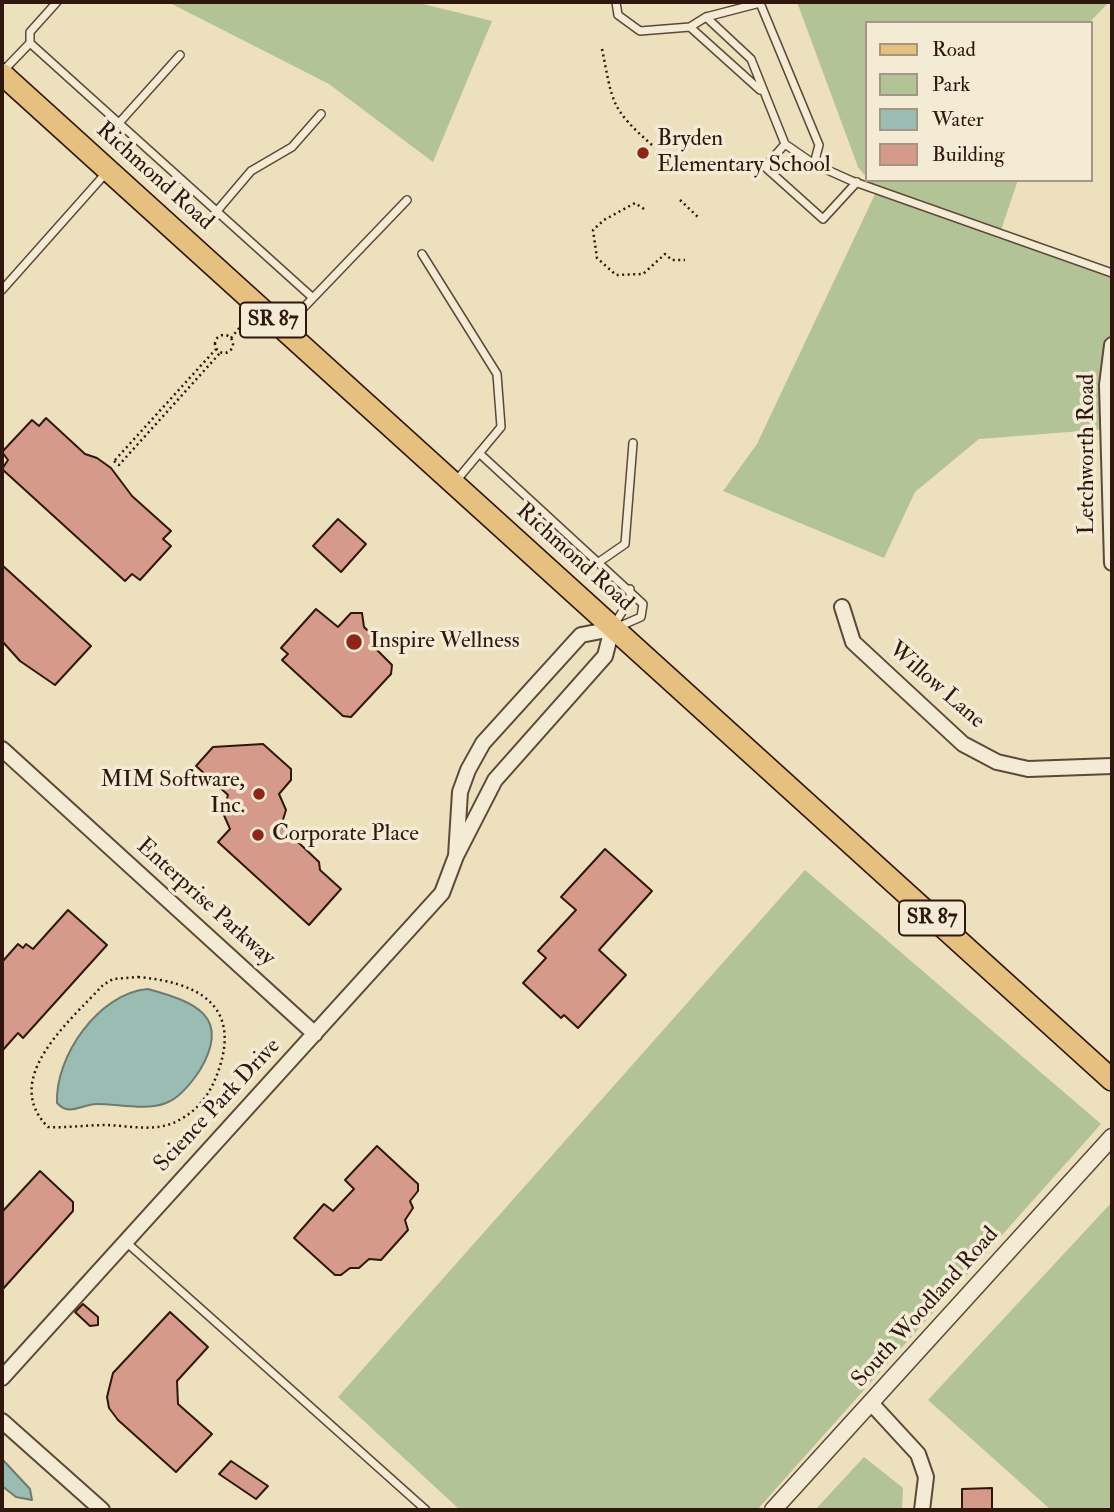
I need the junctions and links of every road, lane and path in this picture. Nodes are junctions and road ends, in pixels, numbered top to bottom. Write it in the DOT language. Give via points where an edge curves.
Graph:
graph roads {
  1 [pos="57,2"];
  2 [pos="616,2"];
  3 [pos="706,17"];
  4 [pos="690,27"];
  5 [pos="30,43"];
  6 [pos="603,49"];
  7 [pos="180,55"];
  8 [pos="2,73"];
  9 [pos="763,93"];
  10 [pos="321,114"];
  11 [pos="119,123"];
  12 [pos="785,144"];
  13 [pos="652,145"];
  14 [pos="814,164"];
  15 [pos="108,170"];
  16 [pos="857,183"];
  17 [pos="407,200"];
  18 [pos="680,200"];
  19 [pos="644,209"];
  20 [pos="217,211"];
  21 [pos="698,217"];
  22 [pos="422,254"];
  23 [pos="685,260"];
  24 [pos="1112,273"];
  25 [pos="2,290"];
  26 [pos="313,298"];
  27 [pos="240,327"];
  28 [pos="283,329"];
  29 [pos="230,338"];
  30 [pos="1112,345"];
  31 [pos="216,349"];
  32 [pos="220,353"];
  33 [pos="633,443"];
  34 [pos="1110,444"];
  35 [pos="479,453"];
  36 [pos="453,484"];
  37 [pos="599,562"];
  38 [pos="1112,563"];
  39 [pos="630,588"];
  40 [pos="842,607"];
  41 [pos="612,629"];
  42 [pos="2,749"];
  43 [pos="1112,766"];
  44 [pos="456,856"];
  45 [pos="315,1034"];
  46 [pos="1112,1080"];
  47 [pos="180,1120"];
  48 [pos="1112,1137"];
  49 [pos="126,1242"];
  50 [pos="2,1378"];
  51 [pos="871,1403"];
  52 [pos="2,1421"];
  53 [pos="102,1510"];
  54 [pos="426,1510"];
  55 [pos="773,1510"];
  56 [pos="922,1510"];
  1 -- 5 [label="lane" via="30,32"];
  2 -- 4 [label="lane" via="618,15 640,31"];
  3 -- 4 [label="lane"];
  3 -- 9 [label="lane" via="751,60"];
  3 -- 14 [label="lane" via="760,2 819,145"];
  4 -- 9 [label="lane"];
  5 -- 8 [label="lane"];
  5 -- 11 [label="lane"];
  6 -- 13 [label="path" via="620,117"];
  7 -- 11 [label="lane"];
  8 -- 15 [label="main road, Richmond Road / SR 87"];
  9 -- 12 [label="lane"];
  10 -- 20 [label="lane" via="292,147 251,172"];
  11 -- 20 [label="lane"];
  12 -- 14 [label="lane"];
  12 -- 16 [label="lane" via="765,167 823,219"];
  14 -- 16 [label="lane"];
  15 -- 25 [label="lane"];
  15 -- 28 [label="main road, Richmond Road / SR 87"];
  16 -- 24 [label="lane"];
  17 -- 26 [label="lane"];
  18 -- 21 [label="path"];
  19 -- 23 [label="path" via="635,203 593,230 597,258 616,275 643,274 665,254 672,260"];
  20 -- 26 [label="lane"];
  22 -- 35 [label="lane" via="497,374 501,427"];
  26 -- 28 [label="lane"];
  27 -- 29 [label="path"];
  28 -- 36 [label="main road, Richmond Road / SR 87"];
  29 -- 31 [label="path" via="218,338"];
  29 -- 32 [label="path" via="231,351"];
  30 -- 34 [label="street, Letchworth Road" via="1107,385"];
  31 -- 32 [label="path"];
  31 -- 32 [label="path" via="114,461 119,465"];
  33 -- 37 [label="lane" via="625,544"];
  34 -- 38 [label="street, Letchworth Road"];
  35 -- 36 [label="lane"];
  35 -- 37 [label="lane"];
  36 -- 41 [label="main road, Richmond Road / SR 87"];
  37 -- 39 [label="lane"];
  39 -- 41 [label="lane" via="630,599"];
  39 -- 41 [label="lane" via="643,604 642,617"];
  40 -- 43 [label="street, Willow Lane" via="853,642 963,744 997,762 1028,769"];
  41 -- 44 [label="street, Science Park Drive" via="605,656 495,780"];
  41 -- 44 [label="street, Science Park Drive" via="581,635 483,743 460,792"];
  41 -- 46 [label="main road, Richmond Road / SR 87"];
  42 -- 45 [label="street, Enterprise Parkway"];
  44 -- 45 [label="street, Science Park Drive" via="442,893"];
  45 -- 49 [label="street, Science Park Drive"];
  47 -- 47 [label="path" via="145,1128 48,1128 32,1110 27,1094 30,1076 38,1056 103,985 113,979 138,977 177,984 194,990 220,1013 227,1030 214,1084"];
  48 -- 51 [label="street, South Woodland Road"];
  49 -- 50 [label="street, Science Park Drive"];
  49 -- 54 [label="lane"];
  51 -- 55 [label="street, South Woodland Road"];
  51 -- 56 [label="street" via="918,1454 926,1477"];
  52 -- 53 [label="street"];
}
